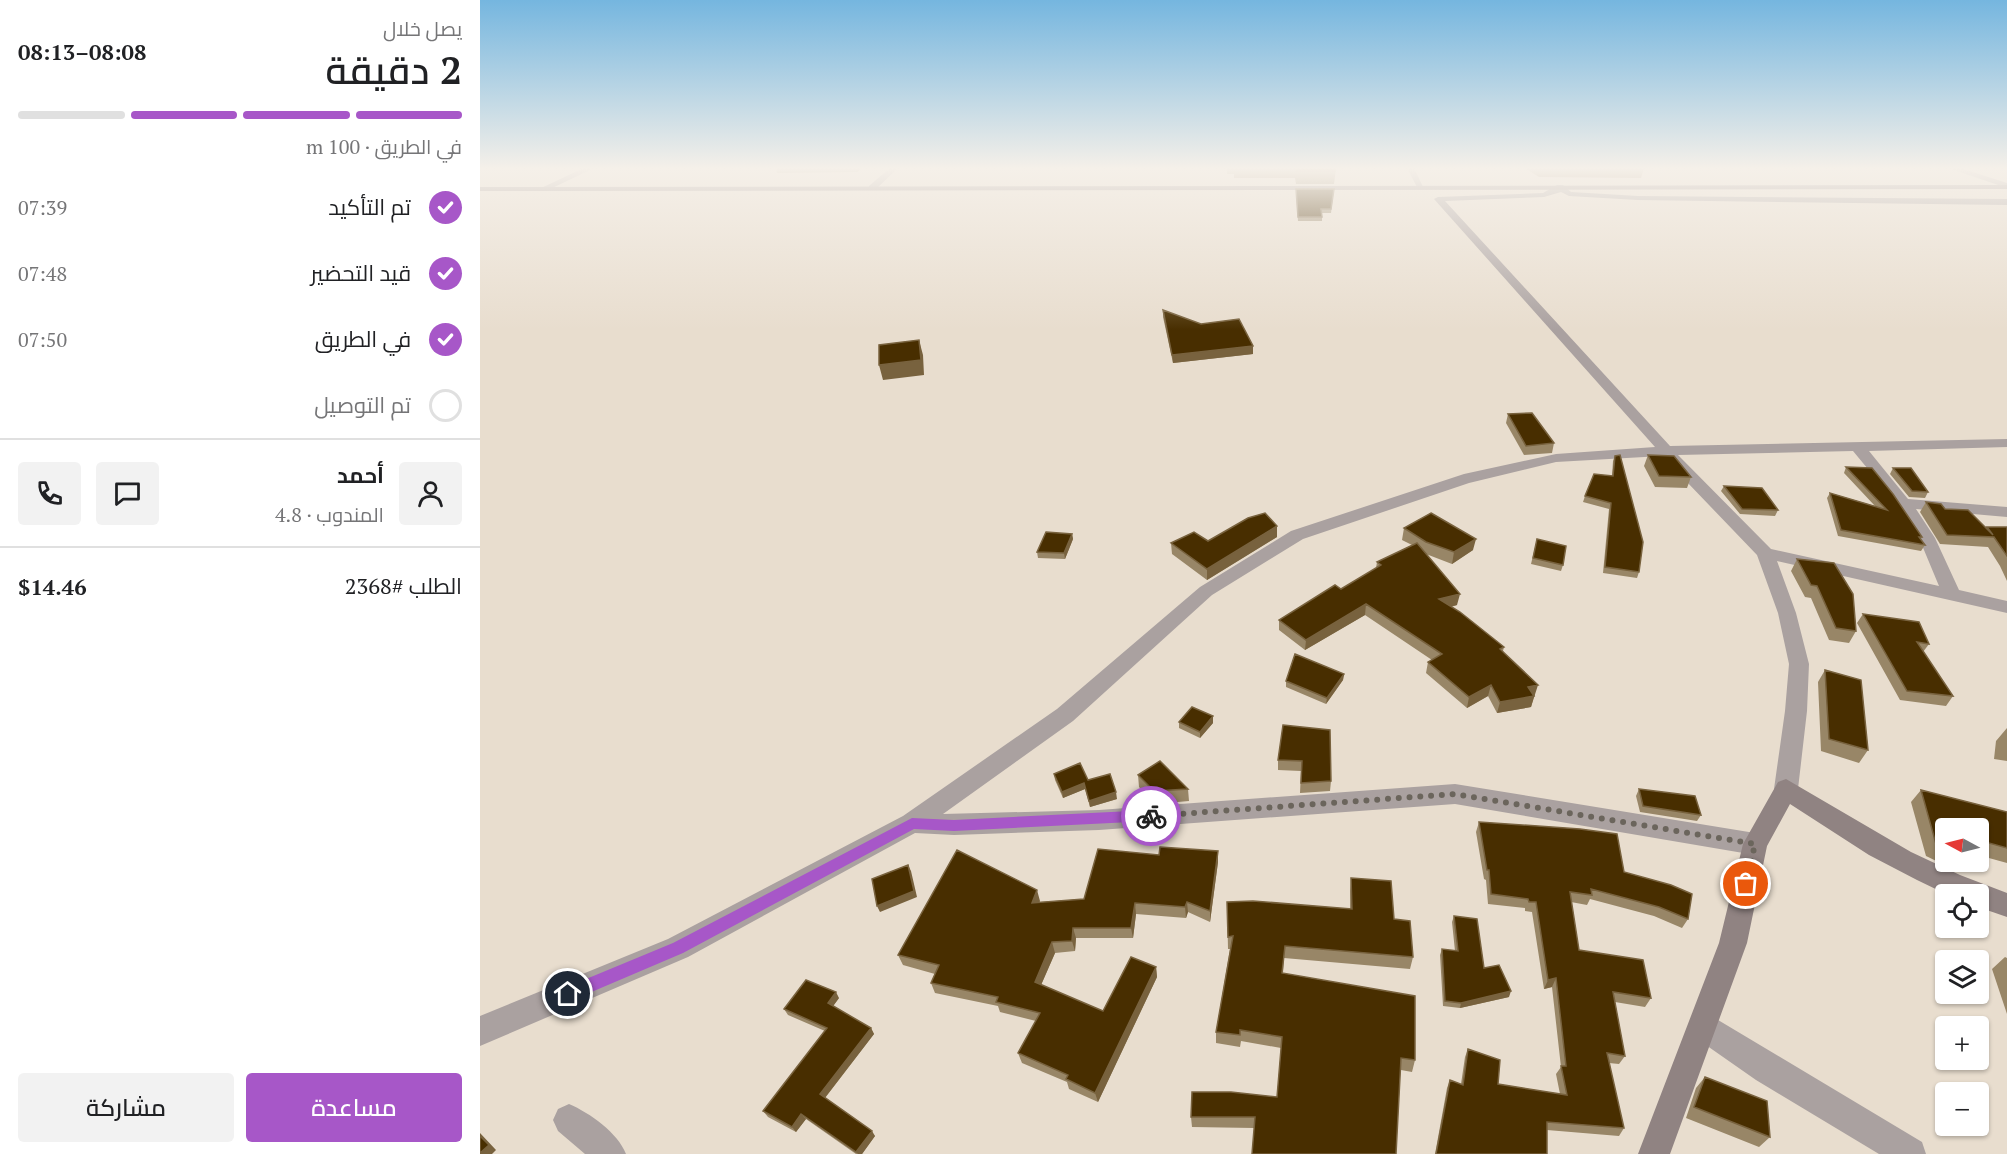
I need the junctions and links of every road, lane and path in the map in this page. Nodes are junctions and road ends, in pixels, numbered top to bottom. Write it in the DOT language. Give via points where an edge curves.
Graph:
graph roads {
  1 [pos="1459,222"];
  2 [pos="2007,443"];
  3 [pos="1857,446"];
  4 [pos="1666,451"];
  5 [pos="1903,503"];
  6 [pos="2007,512"];
  7 [pos="1765,553"];
  8 [pos="1952,595"];
  9 [pos="2007,607"];
  10 [pos="1786,789"];
  11 [pos="912,823"];
  12 [pos="1755,844"];
  13 [pos="1950,884"];
  14 [pos="1989,898"];
  15 [pos="2007,905"];
  16 [pos="1703,1026"];
  17 [pos="480,1031"];
  18 [pos="569,1120"];
  19 [pos="610,1154"];
  20 [pos="1654,1154"];
  21 [pos="1910,1154"];
  1 -- 4 [label="street"];
  2 -- 3 [label="street"];
  3 -- 4 [label="street"];
  3 -- 5 [label="street"];
  4 -- 7 [label="street"];
  4 -- 11 [label="street" via="1556,459 1464,479 1298,535 1206,591 1065,715"];
  5 -- 6 [label="street"];
  5 -- 8 [label="street" via="1927,538"];
  7 -- 8 [label="street"];
  7 -- 10 [label="street" via="1787,613 1799,664"];
  8 -- 9 [label="street"];
  10 -- 12 [label="street"];
  10 -- 13 [label="street" via="1860,839"];
  11 -- 12 [label="street" via="1099,820 1455,794"];
  11 -- 17 [label="street" via="678,948"];
  12 -- 16 [label="street" via="1733,943"];
  14 -- 15 [label="street"];
  16 -- 20 [label="street"];
  16 -- 21 [label="street"];
  18 -- 19 [label="street"];
}
